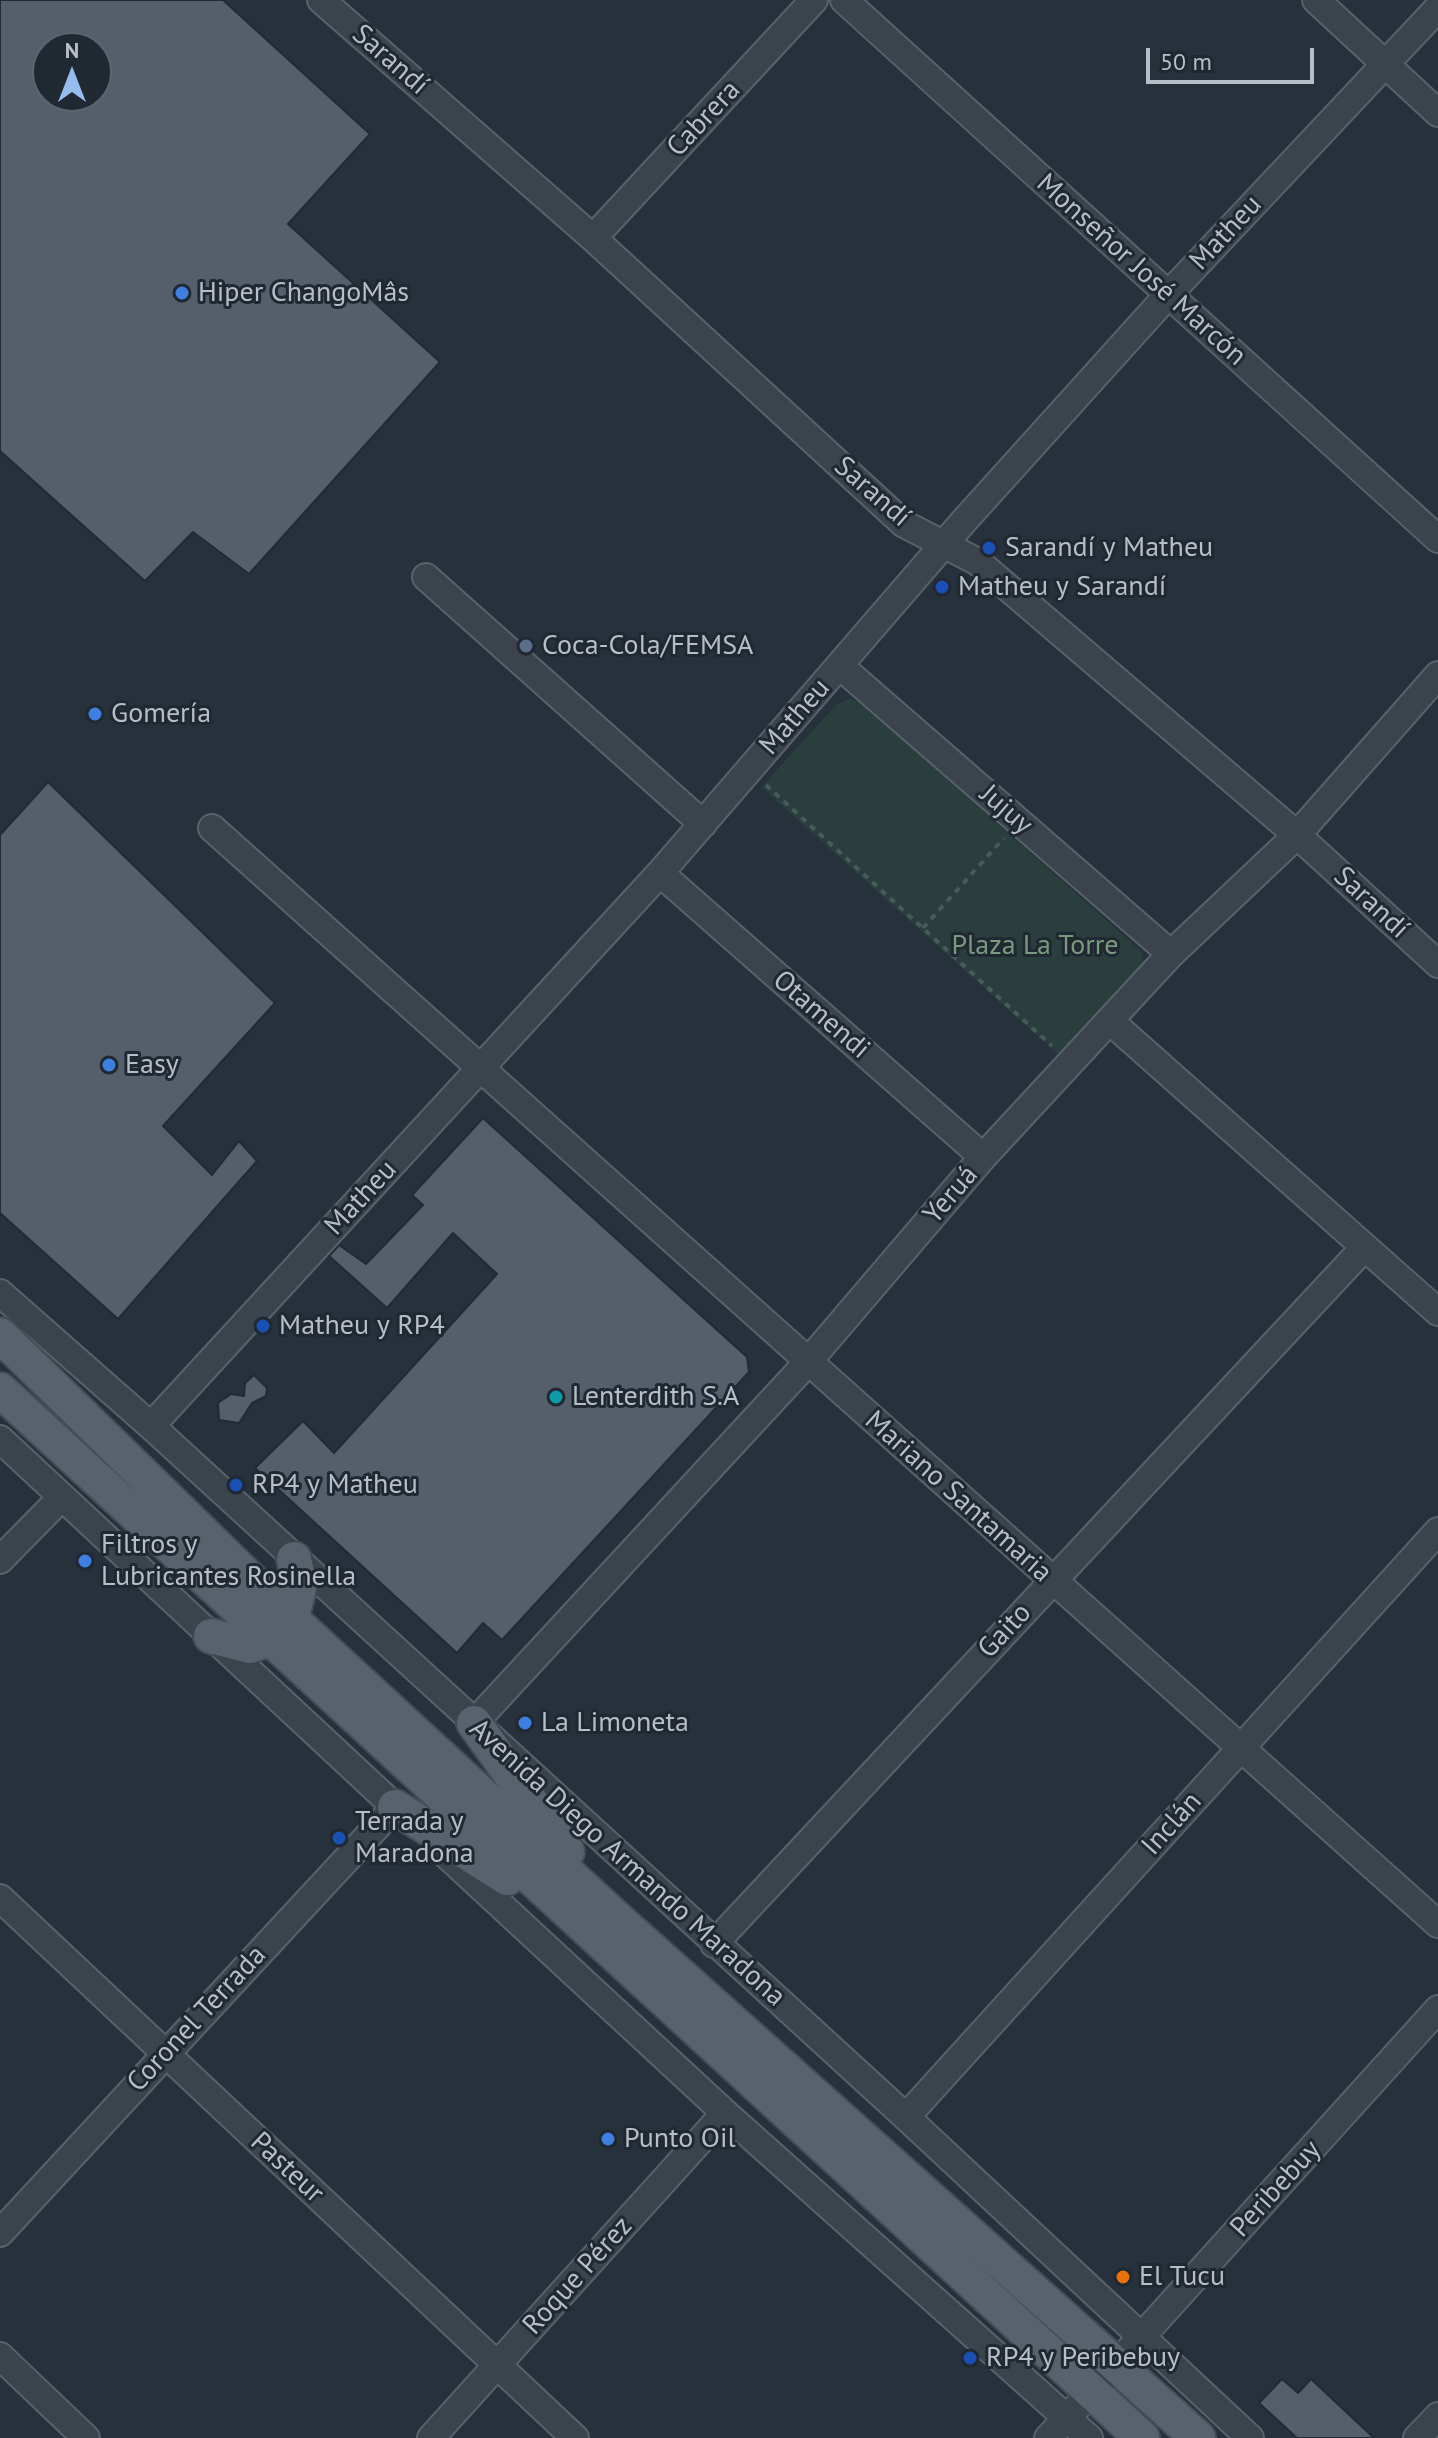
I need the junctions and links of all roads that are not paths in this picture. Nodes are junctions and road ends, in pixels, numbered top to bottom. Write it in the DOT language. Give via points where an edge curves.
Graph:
graph roads {
  1 [pos="321,0"];
  2 [pos="814,0"];
  3 [pos="844,0"];
  4 [pos="1316,0"];
  5 [pos="1438,8"];
  6 [pos="1385,65"];
  7 [pos="1438,113"];
  8 [pos="593,238"];
  9 [pos="1168,295"];
  10 [pos="1438,539"];
  11 [pos="946,545"];
  12 [pos="426,577"];
  13 [pos="840,666"];
  14 [pos="1438,675"];
  15 [pos="703,824"];
  16 [pos="212,828"];
  17 [pos="1297,835"];
  18 [pos="660,873"];
  19 [pos="1171,954"];
  20 [pos="1438,964"];
  21 [pos="1110,1021"];
  22 [pos="479,1069"];
  23 [pos="983,1157"];
  24 [pos="1363,1249"];
  25 [pos="0,1293"];
  26 [pos="1438,1312"];
  27 [pos="0,1335"];
  28 [pos="807,1363"];
  29 [pos="0,1390"];
  30 [pos="151,1426"];
  31 [pos="0,1439"];
  32 [pos="62,1497"];
  33 [pos="1438,1531"];
  34 [pos="294,1559"];
  35 [pos="0,1560"];
  36 [pos="1052,1581"];
  37 [pos="281,1628"];
  38 [pos="211,1636"];
  39 [pos="474,1723"];
  40 [pos="1240,1749"];
  41 [pos="395,1807"];
  42 [pos="0,1898"];
  43 [pos="615,1917"];
  44 [pos="576,1922"];
  45 [pos="1438,1924"];
  46 [pos="714,1944"];
  47 [pos="1438,2009"];
  48 [pos="166,2053"];
  49 [pos="725,2113"];
  50 [pos="906,2117"];
  51 [pos="0,2233"];
  52 [pos="1144,2337"];
  53 [pos="0,2356"];
  54 [pos="1117,2363"];
  55 [pos="497,2366"];
  56 [pos="1092,2392"];
  57 [pos="1438,2416"];
  58 [pos="1066,2418"];
  59 [pos="86,2438"];
  60 [pos="431,2438"];
  61 [pos="575,2438"];
  62 [pos="1048,2438"];
  63 [pos="1089,2438"];
  64 [pos="1142,2438"];
  65 [pos="1198,2438"];
  66 [pos="1250,2438"];
  67 [pos="1417,2438"];
  1 -- 8 [label="street, Sarandí"];
  2 -- 8 [label="street, Cabrera"];
  3 -- 9 [label="street, Monseñor José Marcón"];
  4 -- 6 [label="street"];
  5 -- 6 [label="street, Matheu"];
  6 -- 7 [label="street"];
  6 -- 9 [label="street, Matheu"];
  8 -- 11 [label="street, Sarandí" via="904,524"];
  9 -- 10 [label="street, Monseñor José Marcón"];
  9 -- 11 [label="street, Matheu"];
  11 -- 13 [label="street, Matheu"];
  11 -- 17 [label="street, Sarandí" via="978,562"];
  12 -- 15 [label="street"];
  13 -- 15 [label="street, Matheu"];
  13 -- 19 [label="street, Jujuy"];
  14 -- 17 [label="street, Yeruá"];
  15 -- 18 [label="street, Matheu"];
  16 -- 22 [label="street, Mariano Santamaria"];
  17 -- 19 [label="street, Yeruá"];
  17 -- 20 [label="street, Sarandí"];
  18 -- 22 [label="street, Matheu"];
  18 -- 23 [label="street, Otamendi"];
  19 -- 21 [label="street, Yeruá"];
  21 -- 23 [label="street, Yeruá"];
  21 -- 24 [label="street"];
  22 -- 28 [label="street, Mariano Santamaria"];
  22 -- 30 [label="street, Matheu"];
  23 -- 28 [label="street, Yeruá"];
  24 -- 26 [label="street"];
  24 -- 36 [label="street, Gaito"];
  25 -- 30 [label="street, Avenida Diego Armando Maradona"];
  27 -- 37 [label="main road, Avenida Diego Armando Maradona"];
  28 -- 36 [label="street, Mariano Santamaria"];
  28 -- 39 [label="street, Yeruá"];
  29 -- 37 [label="main road, Avenida Diego Armando Maradona"];
  30 -- 34 [label="street, Avenida Diego Armando Maradona"];
  31 -- 32 [label="street"];
  32 -- 35 [label="street"];
  32 -- 38 [label="street"];
  33 -- 40 [label="street, Inclán"];
  34 -- 37 [label="main road" via="300,1585"];
  34 -- 39 [label="street, Avenida Diego Armando Maradona"];
  36 -- 40 [label="street, Mariano Santamaria"];
  36 -- 46 [label="street, Gaito"];
  37 -- 38 [label="main road" via="250,1646"];
  37 -- 43 [label="main road, Avenida Diego Armando Maradona"];
  37 -- 44 [label="main road, Avenida Diego Armando Maradona"];
  38 -- 41 [label="street"];
  39 -- 43 [label="main road"];
  39 -- 46 [label="street, Avenida Diego Armando Maradona"];
  40 -- 45 [label="street, Mariano Santamaria"];
  40 -- 50 [label="street, Inclán"];
  41 -- 44 [label="main road"];
  41 -- 48 [label="street, Coronel Terrada"];
  41 -- 49 [label="street"];
  42 -- 48 [label="street, Pasteur"];
  43 -- 54 [label="main road, Avenida Diego Armando Maradona"];
  44 -- 56 [label="main road, Avenida Diego Armando Maradona"];
  46 -- 50 [label="street, Avenida Diego Armando Maradona"];
  47 -- 52 [label="street, Peribebuy"];
  48 -- 51 [label="street, Coronel Terrada"];
  48 -- 55 [label="street, Pasteur"];
  49 -- 55 [label="street, Roque Pérez"];
  49 -- 58 [label="street"];
  50 -- 52 [label="street, Avenida Diego Armando Maradona"];
  52 -- 54 [label="street, Peribebuy"];
  52 -- 66 [label="street, Avenida Diego Armando Maradona"];
  53 -- 59 [label="street"];
  54 -- 56 [label="street, Peribebuy"];
  54 -- 65 [label="main road, Avenida Diego Armando Maradona"];
  55 -- 60 [label="street, Roque Pérez"];
  55 -- 61 [label="street, Pasteur"];
  56 -- 58 [label="street, Peribebuy"];
  56 -- 64 [label="main road, Avenida Diego Armando Maradona"];
  57 -- 67 [label="street"];
  58 -- 62 [label="street, Peribebuy"];
  58 -- 63 [label="street"];
}
